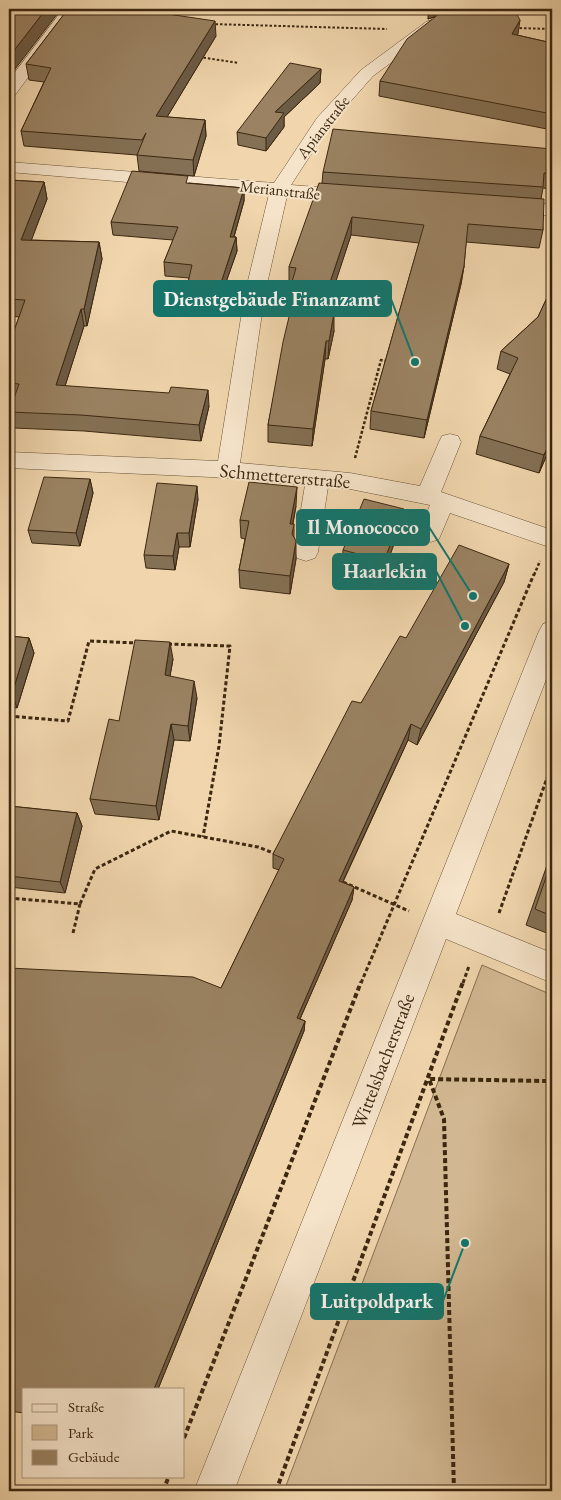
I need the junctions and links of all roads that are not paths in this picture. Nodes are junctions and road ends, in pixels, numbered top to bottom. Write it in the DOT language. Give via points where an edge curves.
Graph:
graph roads {
  1 [pos="71,9"];
  2 [pos="433,24"];
  3 [pos="9,91"];
  4 [pos="9,167"];
  5 [pos="279,190"];
  6 [pos="374,198"];
  7 [pos="493,206"];
  8 [pos="552,210"];
  9 [pos="450,442"];
  10 [pos="9,460"];
  11 [pos="228,470"];
  12 [pos="318,478"];
  13 [pos="436,499"];
  14 [pos="431,533"];
  15 [pos="551,539"];
  16 [pos="306,552"];
  17 [pos="552,631"];
  18 [pos="438,921"];
  19 [pos="552,968"];
  20 [pos="214,1491"];
  1 -- 3 [label="street"];
  2 -- 5 [label="street, Apianstraße" via="367,73 323,122"];
  4 -- 5 [label="street, Merianstraße"];
  5 -- 6 [label="street, Merianstraße"];
  5 -- 11 [label="street, Apianstraße" via="255,293"];
  7 -- 8 [label="street"];
  9 -- 13 [label="street"];
  10 -- 11 [label="street, Schmettererstraße"];
  11 -- 12 [label="street, Schmettererstraße"];
  12 -- 13 [label="street, Schmettererstraße" via="350,481 388,478"];
  12 -- 16 [label="street"];
  13 -- 14 [label="street"];
  13 -- 15 [label="street, Schmettererstraße"];
  17 -- 18 [label="street, Wittelsbacherstraße"];
  18 -- 19 [label="street"];
  18 -- 20 [label="street, Wittelsbacherstraße"];
}
